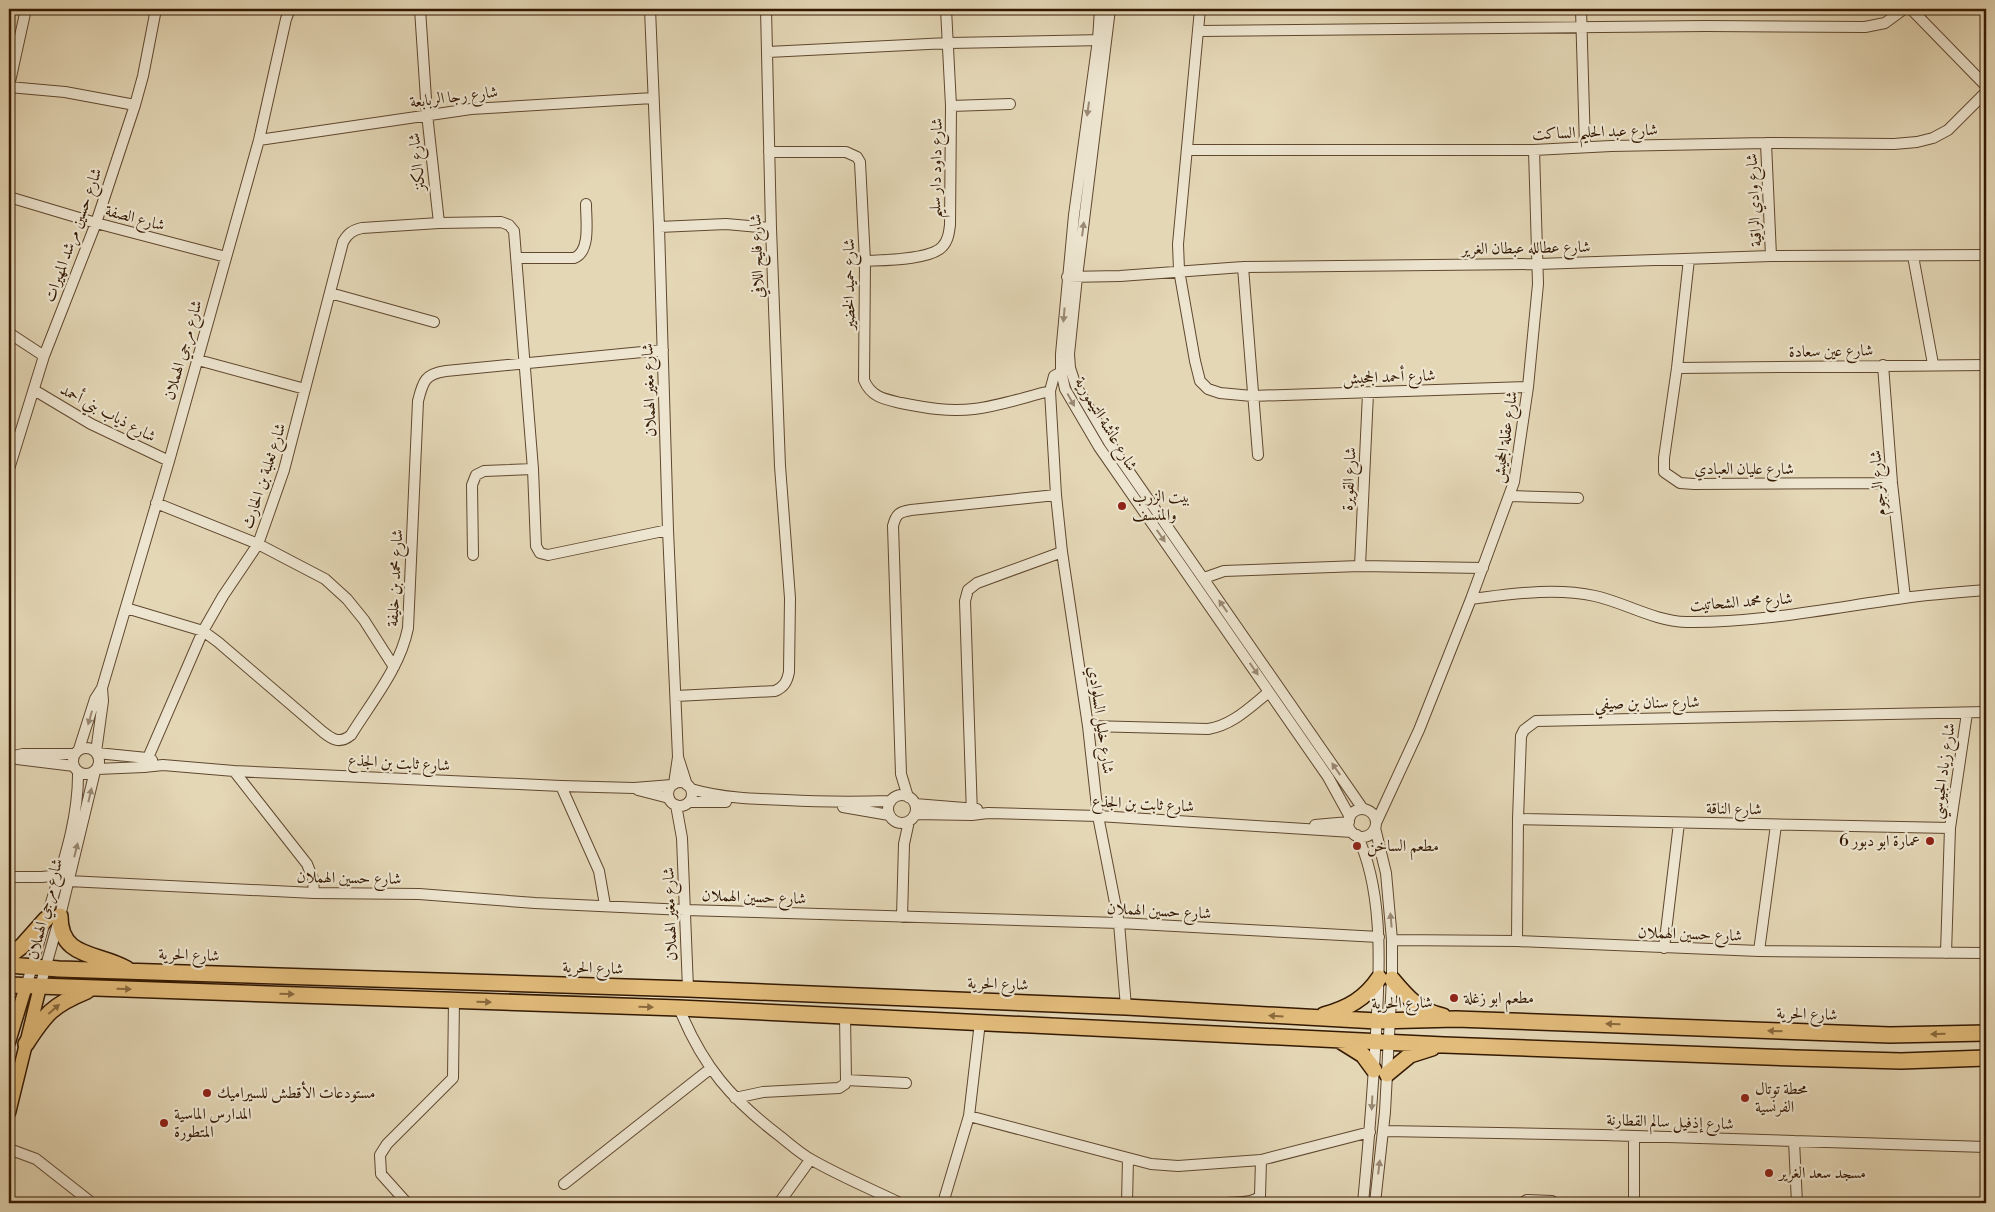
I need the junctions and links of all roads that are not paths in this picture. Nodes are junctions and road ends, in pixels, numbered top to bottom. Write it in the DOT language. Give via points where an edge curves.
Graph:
graph roads {
  1 [pos="26,9"];
  2 [pos="156,9"];
  3 [pos="290,9"];
  4 [pos="420,9"];
  5 [pos="651,9"];
  6 [pos="766,9"];
  7 [pos="946,9"];
  8 [pos="1100,9"];
  9 [pos="1110,9"];
  10 [pos="1200,9"];
  11 [pos="1581,9"];
  12 [pos="1904,9"];
  13 [pos="1910,9"];
  14 [pos="286,14"];
  15 [pos="1582,28"];
  16 [pos="1199,31"];
  17 [pos="1102,40"];
  18 [pos="948,43"];
  19 [pos="768,52"];
  20 [pos="9,86"];
  21 [pos="1986,86"];
  22 [pos="1986,92"];
  23 [pos="653,98"];
  24 [pos="135,104"];
  25 [pos="1010,104"];
  26 [pos="952,106"];
  27 [pos="427,114"];
  28 [pos="259,140"];
  29 [pos="1766,143"];
  30 [pos="1585,147"];
  31 [pos="1187,150"];
  32 [pos="1534,150"];
  33 [pos="769,152"];
  34 [pos="9,197"];
  35 [pos="586,204"];
  36 [pos="96,223"];
  37 [pos="439,223"];
  38 [pos="659,227"];
  39 [pos="771,228"];
  40 [pos="1986,255"];
  41 [pos="1771,256"];
  42 [pos="1913,256"];
  43 [pos="226,258"];
  44 [pos="516,258"];
  45 [pos="1689,259"];
  46 [pos="865,262"];
  47 [pos="1538,264"];
  48 [pos="1243,267"];
  49 [pos="1179,270"];
  50 [pos="1072,277"];
  51 [pos="330,294"];
  52 [pos="434,322"];
  53 [pos="9,333"];
  54 [pos="662,350"];
  55 [pos="44,356"];
  56 [pos="198,360"];
  57 [pos="524,364"];
  58 [pos="1934,364"];
  59 [pos="1883,365"];
  60 [pos="1986,365"];
  61 [pos="1677,368"];
  62 [pos="1066,369"];
  63 [pos="1528,387"];
  64 [pos="305,389"];
  65 [pos="34,390"];
  66 [pos="1050,391"];
  67 [pos="1368,393"];
  68 [pos="1252,396"];
  69 [pos="1258,455"];
  70 [pos="169,461"];
  71 [pos="9,469"];
  72 [pos="533,469"];
  73 [pos="1892,483"];
  74 [pos="1056,496"];
  75 [pos="1511,496"];
  76 [pos="1578,498"];
  77 [pos="156,503"];
  78 [pos="668,530"];
  79 [pos="258,544"];
  80 [pos="1062,552"];
  81 [pos="473,555"];
  82 [pos="1360,566"];
  83 [pos="1483,568"];
  84 [pos="1204,578"];
  85 [pos="1986,590"];
  86 [pos="1905,598"];
  87 [pos="1471,599"];
  88 [pos="126,608"];
  89 [pos="203,631"];
  90 [pos="394,667"];
  91 [pos="102,688"];
  92 [pos="1269,692"];
  93 [pos="676,696"];
  94 [pos="1986,712"];
  95 [pos="1967,713"];
  96 [pos="1088,726"];
  97 [pos="77,752"];
  98 [pos="97,752"];
  99 [pos="10,757"];
  100 [pos="678,757"];
  101 [pos="145,763"];
  102 [pos="76,769"];
  103 [pos="96,770"];
  104 [pos="234,771"];
  105 [pos="901,774"];
  106 [pos="673,784"];
  107 [pos="561,786"];
  108 [pos="689,787"];
  109 [pos="634,788"];
  110 [pos="1390,795"];
  111 [pos="893,799"];
  112 [pos="680,802"];
  113 [pos="912,809"];
  114 [pos="1366,810"];
  115 [pos="972,811"];
  116 [pos="1098,816"];
  117 [pos="892,818"];
  118 [pos="1518,819"];
  119 [pos="1679,823"];
  120 [pos="1376,825"];
  121 [pos="1776,825"];
  122 [pos="1352,826"];
  123 [pos="1950,828"];
  124 [pos="904,844"];
  125 [pos="9,877"];
  126 [pos="64,878"];
  127 [pos="314,893"];
  128 [pos="605,905"];
  129 [pos="686,910"];
  130 [pos="53,917"];
  131 [pos="902,918"];
  132 [pos="1119,923"];
  133 [pos="1379,937"];
  134 [pos="1392,940"];
  135 [pos="1517,941"];
  136 [pos="1664,948"];
  137 [pos="1759,951"];
  138 [pos="1946,953"];
  139 [pos="1986,953"];
  140 [pos="9,956"];
  141 [pos="9,965"];
  142 [pos="40,967"];
  143 [pos="131,971"];
  144 [pos="1386,978"];
  145 [pos="9,985"];
  146 [pos="33,986"];
  147 [pos="93,988"];
  148 [pos="688,989"];
  149 [pos="454,1000"];
  150 [pos="1126,1007"];
  151 [pos="679,1008"];
  152 [pos="845,1016"];
  153 [pos="1312,1018"];
  154 [pos="1456,1019"];
  155 [pos="1383,1021"];
  156 [pos="980,1022"];
  157 [pos="1986,1033"];
  158 [pos="1336,1038"];
  159 [pos="1382,1041"];
  160 [pos="9,1042"];
  161 [pos="26,1044"];
  162 [pos="1444,1045"];
  163 [pos="1986,1058"];
  164 [pos="710,1069"];
  165 [pos="1380,1072"];
  166 [pos="846,1080"];
  167 [pos="906,1083"];
  168 [pos="735,1098"];
  169 [pos="9,1113"];
  170 [pos="969,1116"];
  171 [pos="1384,1131"];
  172 [pos="1370,1132"];
  173 [pos="1634,1136"];
  174 [pos="1794,1141"];
  175 [pos="1986,1147"];
  176 [pos="9,1149"];
  177 [pos="1128,1158"];
  178 [pos="810,1160"];
  179 [pos="1261,1160"];
  180 [pos="564,1184"];
  181 [pos="942,1201"];
  182 [pos="1552,1201"];
  183 [pos="92,1203"];
  184 [pos="407,1203"];
  185 [pos="779,1203"];
  186 [pos="900,1203"];
  187 [pos="1127,1203"];
  188 [pos="1227,1203"];
  189 [pos="1363,1203"];
  190 [pos="1375,1203"];
  191 [pos="1522,1203"];
  192 [pos="1634,1203"];
  193 [pos="1797,1203"];
  1 -- 20 [label="street"];
  2 -- 24 [label="street, شارع حسين مرشد المهيرات"];
  3 -- 14 [label="street, شارع مرجي الهملان"];
  4 -- 27 [label="street, شارع الكنز"];
  5 -- 23 [label="street, شارع مغير الهملان"];
  6 -- 19 [label="street, شارع فليح اللافي"];
  7 -- 18 [label="street, شارع داود دار سليم"];
  8 -- 17 [label="street, شارع عائشة التيمورية"];
  9 -- 17 [label="street, شارع عائشة التيمورية"];
  10 -- 16 [label="street"];
  11 -- 15 [label="street"];
  12 -- 15 [label="street" via="1885,23 1866,27"];
  13 -- 21 [label="street"];
  14 -- 28 [label="street, شارع مرجي الهملان"];
  15 -- 16 [label="street"];
  15 -- 30 [label="street"];
  16 -- 31 [label="street"];
  17 -- 18 [label="street"];
  17 -- 50 [label="street, شارع عائشة التيمورية" via="1081,158"];
  18 -- 19 [label="street"];
  18 -- 26 [label="street, شارع داود دار سليم"];
  19 -- 33 [label="street, شارع فليح اللافي"];
  20 -- 24 [label="street"];
  22 -- 29 [label="street, شارع عبد الحليم الساكت" via="1948,130 1934,138 1894,144"];
  23 -- 27 [label="street, شارع رجا الربابعة"];
  23 -- 38 [label="street, شارع مغير الهملان"];
  24 -- 36 [label="street, شارع حسين مرشد المهيرات"];
  25 -- 26 [label="street"];
  26 -- 46 [label="street, شارع داود دار سليم" via="947,240 938,251 924,255"];
  27 -- 28 [label="street, شارع رجا الربابعة"];
  27 -- 37 [label="street, شارع الكنز"];
  28 -- 43 [label="street, شارع مرجي الهملان"];
  29 -- 30 [label="street, شارع عبد الحليم الساكت"];
  29 -- 41 [label="street, شارع وادي الراقية"];
  30 -- 32 [label="street, شارع عبد الحليم الساكت"];
  31 -- 32 [label="street, شارع عبد الحليم الساكت"];
  31 -- 49 [label="street" via="1178,244"];
  32 -- 47 [label="street, شارع عقلة الجحيش"];
  33 -- 39 [label="street, شارع فليح اللافي"];
  33 -- 46 [label="street, شارع حميد الخضير" via="846,152 857,157 860,162"];
  34 -- 36 [label="street, شارع الصفة"];
  35 -- 44 [label="street" via="585,246 579,256"];
  36 -- 43 [label="street, شارع الصفة"];
  36 -- 55 [label="street, شارع حسين مرشد المهيرات"];
  37 -- 44 [label="street" via="505,223 514,231"];
  37 -- 51 [label="street, شارع ثعلبة بن الحارث" via="362,228 350,232 343,242"];
  38 -- 39 [label="street" via="726,224"];
  38 -- 54 [label="street, شارع مغير الهملان"];
  39 -- 93 [label="street, شارع فليح اللافي" via="780,474 790,598 788,680 775,691"];
  40 -- 42 [label="street, شارع عطالله عبطان الغرير"];
  41 -- 42 [label="street, شارع عطالله عبطان الغرير"];
  41 -- 45 [label="street, شارع عطالله عبطان الغرير"];
  42 -- 58 [label="street"];
  43 -- 56 [label="street, شارع مرجي الهملان"];
  44 -- 57 [label="street"];
  45 -- 47 [label="street, شارع عطالله عبطان الغرير"];
  45 -- 61 [label="street, شارع عليان العبادي"];
  46 -- 66 [label="street, شارع حميد الخضير" via="864,380 878,397 930,409 976,409"];
  47 -- 48 [label="street, شارع عطالله عبطان الغرير"];
  47 -- 63 [label="street, شارع عقلة الجحيش"];
  48 -- 49 [label="street, شارع عطالله عبطان الغرير"];
  48 -- 68 [label="street"];
  49 -- 50 [label="street, شارع عطالله عبطان الغرير"];
  49 -- 68 [label="street" via="1200,381 1220,394"];
  50 -- 62 [label="street, شارع عائشة التيمورية"];
  51 -- 52 [label="street"];
  51 -- 64 [label="street, شارع ثعلبة بن الحارث"];
  53 -- 55 [label="street"];
  54 -- 57 [label="street, شارع محمد بن خليفة"];
  54 -- 78 [label="street, شارع مغير الهملان"];
  55 -- 65 [label="street, شارع حسين مرشد المهيرات"];
  56 -- 64 [label="street"];
  56 -- 70 [label="street, شارع مرجي الهملان"];
  57 -- 72 [label="street"];
  57 -- 90 [label="street, شارع محمد بن خليفة" via="434,373 422,386 418,401 408,628"];
  58 -- 59 [label="street, شارع عين سعادة"];
  58 -- 60 [label="street, شارع عين سعادة"];
  59 -- 61 [label="street, شارع عين سعادة"];
  59 -- 73 [label="street, شارع الرجوم"];
  61 -- 73 [label="street, شارع عليان العبادي" via="1663,465 1664,472 1680,483"];
  62 -- 66 [label="street" via="1054,376"];
  62 -- 84 [label="street, شارع عائشة التيمورية" via="1110,444"];
  62 -- 92 [label="street, شارع عائشة التيمورية, one-way" via="1062,381 1099,447"];
  63 -- 67 [label="street, شارع أحمد الجحيش"];
  63 -- 75 [label="street, شارع عقلة الجحيش"];
  64 -- 79 [label="street, شارع ثعلبة بن الحارث" via="284,470"];
  65 -- 70 [label="street, شارع ذياب بني أحمد" via="91,424"];
  65 -- 71 [label="street, شارع حسين مرشد المهيرات"];
  66 -- 74 [label="street, شارع خليل السلوادي"];
  67 -- 68 [label="street, شارع أحمد الجحيش"];
  67 -- 82 [label="street, شارع القويرة"];
  68 -- 69 [label="street"];
  70 -- 77 [label="street, شارع مرجي الهملان"];
  72 -- 78 [label="street" via="536,546 540,554"];
  72 -- 81 [label="street" via="484,471 476,476 472,485"];
  73 -- 86 [label="street, شارع الرجوم"];
  74 -- 80 [label="street, شارع خليل السلوادي"];
  74 -- 105 [label="street" via="911,510 899,512 895,518"];
  75 -- 76 [label="street"];
  75 -- 83 [label="street, شارع عقلة الجحيش"];
  77 -- 79 [label="street"];
  77 -- 88 [label="street, شارع مرجي الهملان"];
  78 -- 93 [label="street, شارع مغير الهملان"];
  79 -- 89 [label="street, شارع ثعلبة بن الحارث"];
  79 -- 90 [label="street" via="314,572 332,585 364,620"];
  80 -- 96 [label="street, شارع خليل السلوادي"];
  80 -- 115 [label="street" via="977,583 968,590"];
  82 -- 83 [label="street"];
  82 -- 84 [label="street" via="1224,571"];
  83 -- 87 [label="street, شارع عقلة الجحيش"];
  114 -- 84 [label="street, شارع عائشة التيمورية, one-way"];
  85 -- 86 [label="street, شارع محمد الشحاتيت"];
  86 -- 87 [label="street, شارع محمد الشحاتيت" via="1715,622 1682,622 1580,593 1528,592"];
  87 -- 110 [label="street, شارع عقلة الجحيش"];
  88 -- 89 [label="street, شارع محمد بن خليفة"];
  88 -- 91 [label="street, شارع مرجي الهملان"];
  89 -- 90 [label="street, شارع محمد بن خليفة" via="332,740 345,740 351,735"];
  89 -- 101 [label="street, شارع ثعلبة بن الحارث"];
  91 -- 97 [label="street, شارع مرجي الهملان, one-way"];
  91 -- 98 [label="street, شارع مرجي الهملان"];
  92 -- 96 [label="street" via="1220,727"];
  92 -- 122 [label="street, شارع عائشة التيمورية" via="1328,777"];
  93 -- 100 [label="street, شارع مغير الهملان"];
  94 -- 95 [label="street, شارع سنان بن صيفي"];
  95 -- 118 [label="street, شارع سنان بن صيفي" via="1536,721 1521,736"];
  95 -- 123 [label="street, شارع زياد الجيوسي"];
  96 -- 116 [label="street, شارع خليل السلوادي"];
  97 -- 98 [label="street" via="89,748"];
  97 -- 99 [label="street"];
  97 -- 102 [label="street"];
  98 -- 101 [label="street, شارع ثابت بن الجذع"];
  98 -- 103 [label="street" via="100,762"];
  99 -- 102 [label="street"];
  100 -- 106 [label="street, شارع مغير الهملان"];
  100 -- 108 [label="street, شارع مغير الهملان"];
  101 -- 103 [label="street, شارع ثابت بن الجذع"];
  101 -- 104 [label="street, شارع ثابت بن الجذع"];
  102 -- 103 [label="street" via="87,774"];
  102 -- 126 [label="street, شارع مرجي الهملان" via="78,794"];
  126 -- 103 [label="street, شارع مرجي الهملان, one-way"];
  104 -- 107 [label="street, شارع ثابت بن الجذع"];
  104 -- 127 [label="street" via="307,864"];
  105 -- 111 [label="street"];
  105 -- 113 [label="street"];
  106 -- 108 [label="street" via="679,782"];
  106 -- 109 [label="street, شارع ثابت بن الجذع"];
  106 -- 112 [label="street" via="669,790"];
  107 -- 109 [label="street, شارع ثابت بن الجذع"];
  107 -- 128 [label="street" via="599,871"];
  108 -- 111 [label="street" via="730,798 833,802"];
  108 -- 112 [label="street" via="691,797"];
  109 -- 112 [label="street, شارع ثابت بن الجذع"];
  110 -- 114 [label="street"];
  110 -- 120 [label="street, شارع عقلة الجحيش"];
  111 -- 113 [label="street" via="904,796"];
  111 -- 117 [label="street" via="889,805"];
  112 -- 117 [label="street, شارع ثابت بن الجذع" via="826,806"];
  112 -- 129 [label="street, شارع مغير الهملان"];
  113 -- 115 [label="street, شارع ثابت بن الجذع"];
  113 -- 117 [label="street" via="900,823"];
  113 -- 124 [label="street"];
  114 -- 120 [label="street" via="1372,813"];
  114 -- 122 [label="street" via="1353,812"];
  115 -- 116 [label="street, شارع ثابت بن الجذع"];
  116 -- 122 [label="street, شارع ثابت بن الجذع" via="1296,827"];
  116 -- 132 [label="street, شارع خليل السلوادي"];
  117 -- 124 [label="street"];
  118 -- 119 [label="street, شارع الناقة"];
  118 -- 135 [label="street, شارع سنان بن صيفي"];
  119 -- 121 [label="street, شارع الناقة"];
  119 -- 136 [label="street"];
  120 -- 122 [label="street" via="1368,835"];
  134 -- 120 [label="street, one-way" via="1386,873"];
  121 -- 123 [label="street, شارع الناقة"];
  121 -- 137 [label="street"];
  122 -- 133 [label="street, شارع عائشة التيمورية" via="1365,851 1370,870"];
  123 -- 138 [label="street, شارع زياد الجيوسي"];
  124 -- 131 [label="street"];
  125 -- 126 [label="street, شارع حسين الهملان"];
  126 -- 127 [label="street, شارع حسين الهملان"];
  126 -- 130 [label="street, شارع مرجي الهملان"];
  126 -- 130 [label="street, شارع مرجي الهملان"];
  127 -- 128 [label="street, شارع حسين الهملان" via="419,894"];
  128 -- 129 [label="street, شارع حسين الهملان"];
  129 -- 131 [label="street, شارع حسين الهملان"];
  129 -- 148 [label="street, شارع مغير الهملان"];
  130 -- 140 [label="highway"];
  130 -- 142 [label="street, شارع مرجي الهملان"];
  130 -- 142 [label="street, شارع مرجي الهملان"];
  130 -- 143 [label="highway" via="70,946 114,961"];
  131 -- 132 [label="street, شارع حسين الهملان"];
  132 -- 133 [label="street, شارع حسين الهملان"];
  132 -- 150 [label="street, شارع خليل السلوادي"];
  133 -- 144 [label="street, شارع عائشة التيمورية"];
  134 -- 135 [label="street, شارع حسين الهملان"];
  134 -- 144 [label="street"];
  135 -- 136 [label="street, شارع حسين الهملان"];
  136 -- 137 [label="street, شارع حسين الهملان"];
  137 -- 138 [label="street, شارع حسين الهملان"];
  138 -- 139 [label="street, شارع حسين الهملان"];
  141 -- 142 [label="highway, شارع الحرية"];
  142 -- 143 [label="highway, شارع الحرية"];
  142 -- 146 [label="street, شارع مرجي الهملان"];
  143 -- 148 [label="highway, شارع الحرية"];
  144 -- 153 [label="highway" via="1356,1003"];
  144 -- 154 [label="highway" via="1419,1008"];
  144 -- 155 [label="street"];
  145 -- 146 [label="highway"];
  146 -- 147 [label="highway"];
  146 -- 160 [label="main road, شارع مرجي الهملان"];
  146 -- 161 [label="main road, شارع مرجي الهملان"];
  147 -- 149 [label="highway, one-way"];
  161 -- 147 [label="highway, one-way" via="50,1011 63,1001"];
  148 -- 150 [label="highway, شارع الحرية"];
  149 -- 151 [label="highway, one-way"];
  149 -- 184 [label="street" via="453,1078 380,1155 380,1174"];
  153 -- 150 [label="highway, شارع الحرية, one-way"];
  151 -- 152 [label="highway"];
  151 -- 164 [label="street"];
  152 -- 156 [label="highway"];
  152 -- 166 [label="street"];
  153 -- 155 [label="highway, شارع الحرية"];
  154 -- 155 [label="highway, شارع الحرية"];
  157 -- 154 [label="highway, شارع الحرية, one-way" via="1890,1035"];
  155 -- 159 [label="street"];
  156 -- 158 [label="highway"];
  156 -- 170 [label="street"];
  158 -- 159 [label="highway"];
  158 -- 165 [label="highway" via="1359,1052"];
  159 -- 162 [label="highway"];
  159 -- 165 [label="street"];
  161 -- 169 [label="main road, شارع مرجي الهملان"];
  162 -- 163 [label="highway" via="1901,1061"];
  162 -- 165 [label="highway" via="1410,1055"];
  164 -- 168 [label="street"];
  164 -- 180 [label="street"];
  165 -- 171 [label="street"];
  165 -- 172 [label="street, one-way"];
  166 -- 167 [label="street"];
  166 -- 168 [label="street" via="839,1088 749,1093"];
  168 -- 178 [label="street"];
  170 -- 177 [label="street"];
  170 -- 181 [label="street"];
  171 -- 173 [label="street, شارع إذفيل سالم القطارنة"];
  190 -- 171 [label="street, one-way"];
  172 -- 179 [label="street"];
  172 -- 189 [label="street"];
  173 -- 174 [label="street, شارع إذفيل سالم القطارنة"];
  173 -- 192 [label="street"];
  174 -- 175 [label="street, شارع إذفيل سالم القطارنة"];
  174 -- 193 [label="street"];
  176 -- 183 [label="street" via="36,1159"];
  177 -- 179 [label="street" via="1178,1166"];
  177 -- 187 [label="street"];
  178 -- 185 [label="street"];
  178 -- 186 [label="street"];
  179 -- 188 [label="street" via="1260,1196 1251,1201"];
  182 -- 191 [label="street" via="1527,1200"];
}
